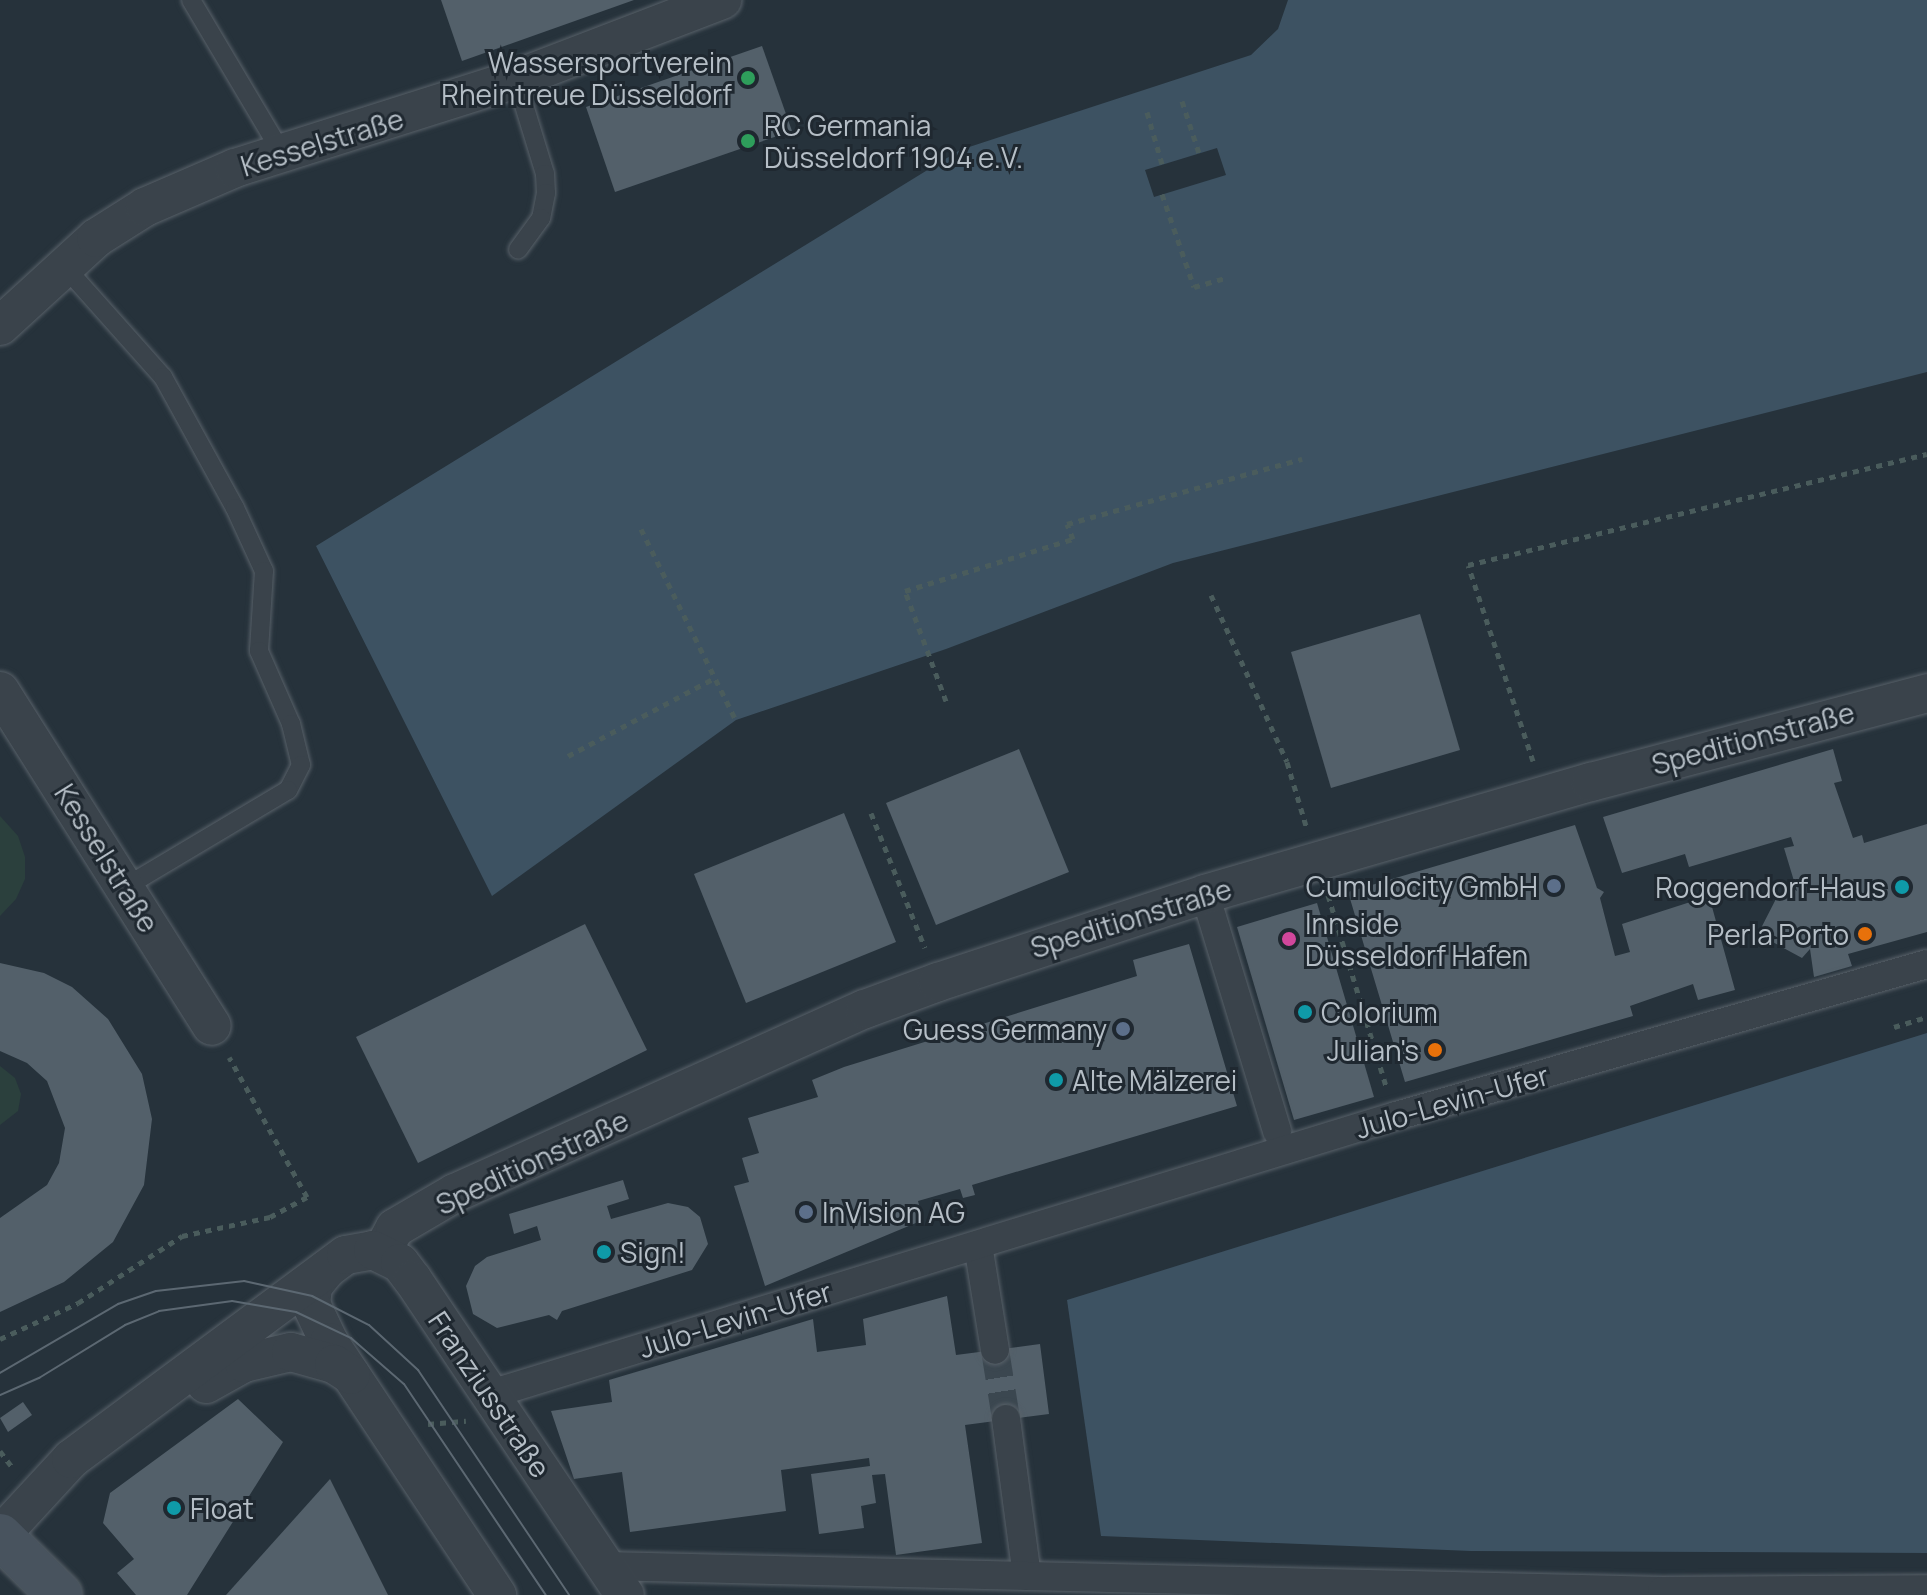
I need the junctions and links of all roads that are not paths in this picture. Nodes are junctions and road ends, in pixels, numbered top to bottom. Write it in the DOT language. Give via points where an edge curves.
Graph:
graph roads {
  1 [pos="191,0"];
  2 [pos="722,0"];
  3 [pos="516,79"];
  4 [pos="283,155"];
  5 [pos="518,250"];
  6 [pos="64,266"];
  7 [pos="0,326"];
  8 [pos="0,691"];
  9 [pos="1927,693"];
  10 [pos="127,886"];
  11 [pos="1205,894"];
  12 [pos="1927,964"];
  13 [pos="212,1026"];
  14 [pos="1277,1131"];
  15 [pos="978,1245"];
  16 [pos="382,1252"];
  17 [pos="326,1270"];
  18 [pos="995,1350"];
  19 [pos="185,1377"];
  20 [pos="366,1391"];
  21 [pos="494,1399"];
  22 [pos="1006,1419"];
  23 [pos="0,1536"];
  24 [pos="615,1580"];
  25 [pos="1013,1582"];
  26 [pos="1927,1589"];
  27 [pos="60,1595"];
  28 [pos="497,1595"];
  1 -- 4 [label="lane"];
  2 -- 3 [label="street, Kesselstraße"];
  3 -- 4 [label="street, Kesselstraße"];
  3 -- 5 [label="lane" via="546,193 541,218"];
  4 -- 6 [label="street, Kesselstraße" via="235,168 145,207"];
  6 -- 7 [label="street, Kesselstraße"];
  6 -- 10 [label="lane" via="163,377 235,508 264,571 259,651 291,724 301,765 288,790"];
  8 -- 10 [label="street, Kesselstraße"];
  9 -- 11 [label="street, Speditionstraße" via="1544,795"];
  10 -- 13 [label="street, Kesselstraße"];
  11 -- 14 [label="street"];
  11 -- 16 [label="street, Speditionstraße" via="865,1009 455,1193 395,1228"];
  12 -- 15 [label="street, Julo-Levin-Ufer" via="1396,1116"];
  15 -- 18 [label="street"];
  15 -- 21 [label="street, Julo-Levin-Ufer"];
  16 -- 17 [label="street" via="361,1249"];
  16 -- 21 [label="street, Franziusstraße" via="413,1280"];
  17 -- 19 [label="street"];
  17 -- 20 [label="street" via="313,1286 311,1304 329,1342"];
  19 -- 20 [label="street" via="211,1385 244,1363 291,1352 334,1364"];
  19 -- 23 [label="street" via="71,1459"];
  20 -- 28 [label="street"];
  21 -- 24 [label="street, Franziusstraße"];
  22 -- 25 [label="street"];
  23 -- 27 [label="main road"];
  24 -- 25 [label="street"];
  25 -- 26 [label="street" via="1662,1591"];
}
